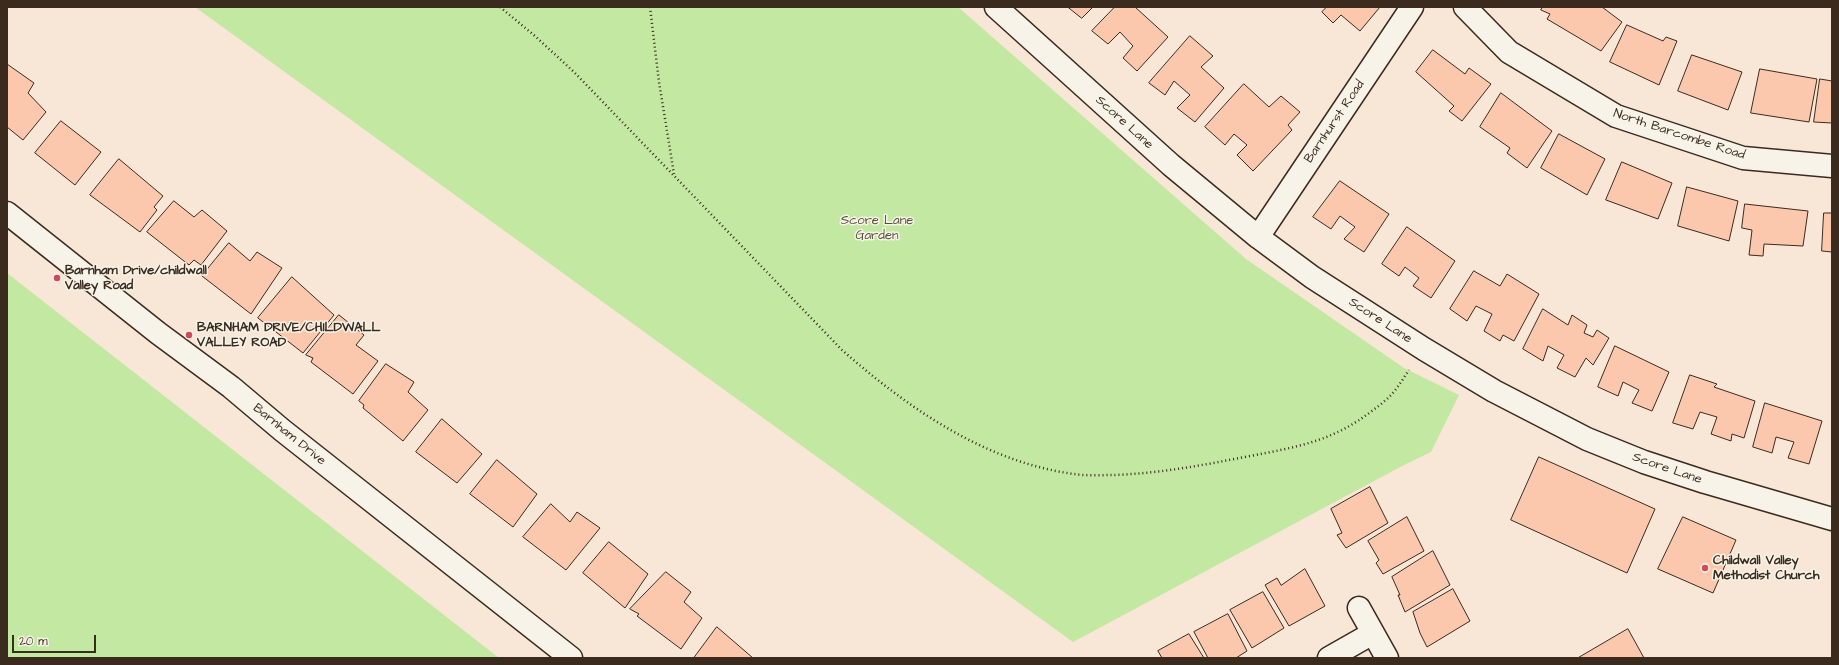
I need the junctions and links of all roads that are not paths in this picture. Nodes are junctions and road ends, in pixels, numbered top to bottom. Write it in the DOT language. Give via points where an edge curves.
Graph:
graph roads {
  1 [pos="996,7"];
  2 [pos="1412,7"];
  3 [pos="1465,7"];
  4 [pos="1832,166"];
  5 [pos="7,213"];
  6 [pos="1258,237"];
  7 [pos="1832,520"];
  8 [pos="1359,608"];
  9 [pos="1373,633"];
  10 [pos="571,658"];
  11 [pos="1329,658"];
  12 [pos="1387,658"];
  1 -- 6 [label="street, Score Lane" via="1171,165"];
  2 -- 6 [label="street, Barnhurst Road"];
  3 -- 4 [label="street, North Barcombe Road" via="1509,52 1616,116 1743,158"];
  5 -- 10 [label="street, Barnham Drive" via="158,333 231,387"];
  6 -- 7 [label="street, Score Lane" via="1312,277 1424,349 1494,391 1587,439 1644,462"];
  8 -- 9 [label="street"];
  9 -- 11 [label="street"];
  9 -- 12 [label="street"];
}
